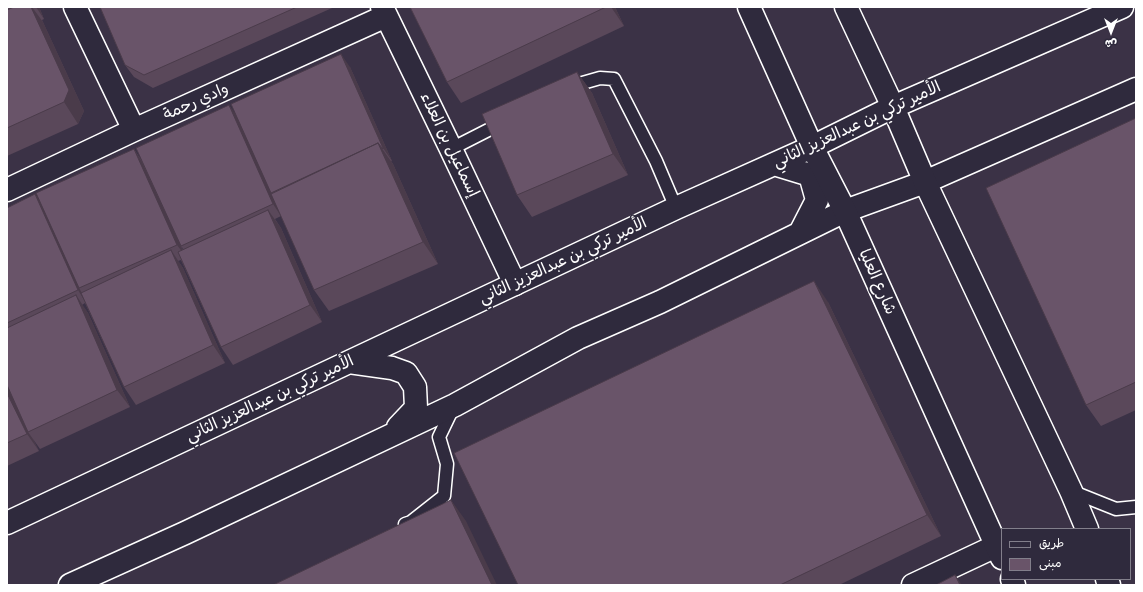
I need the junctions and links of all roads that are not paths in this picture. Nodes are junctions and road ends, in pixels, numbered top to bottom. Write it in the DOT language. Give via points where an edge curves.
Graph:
graph roads {
  1 [pos="75,7"];
  2 [pos="749,7"];
  3 [pos="846,7"];
  4 [pos="1122,7"];
  5 [pos="384,12"];
  6 [pos="1136,89"];
  7 [pos="558,95"];
  8 [pos="893,107"];
  9 [pos="515,116"];
  10 [pos="134,130"];
  11 [pos="812,147"];
  12 [pos="451,148"];
  13 [pos="774,164"];
  14 [pos="925,182"];
  15 [pos="7,190"];
  16 [pos="676,208"];
  17 [pos="846,211"];
  18 [pos="800,233"];
  19 [pos="515,284"];
  20 [pos="349,362"];
  21 [pos="455,405"];
  22 [pos="390,436"];
  23 [pos="1071,491"];
  24 [pos="1136,508"];
  25 [pos="7,523"];
  26 [pos="396,528"];
  27 [pos="1087,528"];
  28 [pos="999,552"];
  29 [pos="70,585"];
  30 [pos="913,585"];
  1 -- 10 [label="street"];
  2 -- 11 [label="street, شارع العليا"];
  3 -- 8 [label="street"];
  4 -- 8 [label="street, الأمير تركي بن عبدالعزيز الثاني"];
  5 -- 10 [label="street, وادي رحمة"];
  5 -- 12 [label="street, إسماعيل بن العلاء"];
  6 -- 14 [label="street"];
  7 -- 16 [label="lane" via="600,78 614,79"];
  8 -- 11 [label="street, الأمير تركي بن عبدالعزيز الثاني"];
  8 -- 14 [label="street"];
  9 -- 12 [label="lane"];
  10 -- 15 [label="street, وادي رحمة"];
  11 -- 13 [label="street, الأمير تركي بن عبدالعزيز الثاني"];
  11 -- 17 [label="street, شارع العليا"];
  12 -- 19 [label="street, إسماعيل بن العلاء"];
  13 -- 16 [label="street, الأمير تركي بن عبدالعزيز الثاني"];
  13 -- 18 [label="street" via="810,175 817,200"];
  14 -- 17 [label="street"];
  14 -- 23 [label="street"];
  16 -- 19 [label="street, الأمير تركي بن عبدالعزيز الثاني"];
  17 -- 18 [label="street"];
  17 -- 28 [label="street, شارع العليا"];
  18 -- 21 [label="street" via="660,302 578,338"];
  19 -- 20 [label="street, الأمير تركي بن عبدالعزيز الثاني"];
  20 -- 22 [label="street" via="392,368 406,373 415,387 416,408"];
  20 -- 25 [label="street, الأمير تركي بن عبدالعزيز الثاني"];
  21 -- 22 [label="street"];
  21 -- 26 [label="lane" via="439,438 447,464 444,496 411,522"];
  22 -- 29 [label="street"];
  23 -- 24 [label="lane" via="1116,509"];
  23 -- 27 [label="street"];
  28 -- 30 [label="street"];
}
